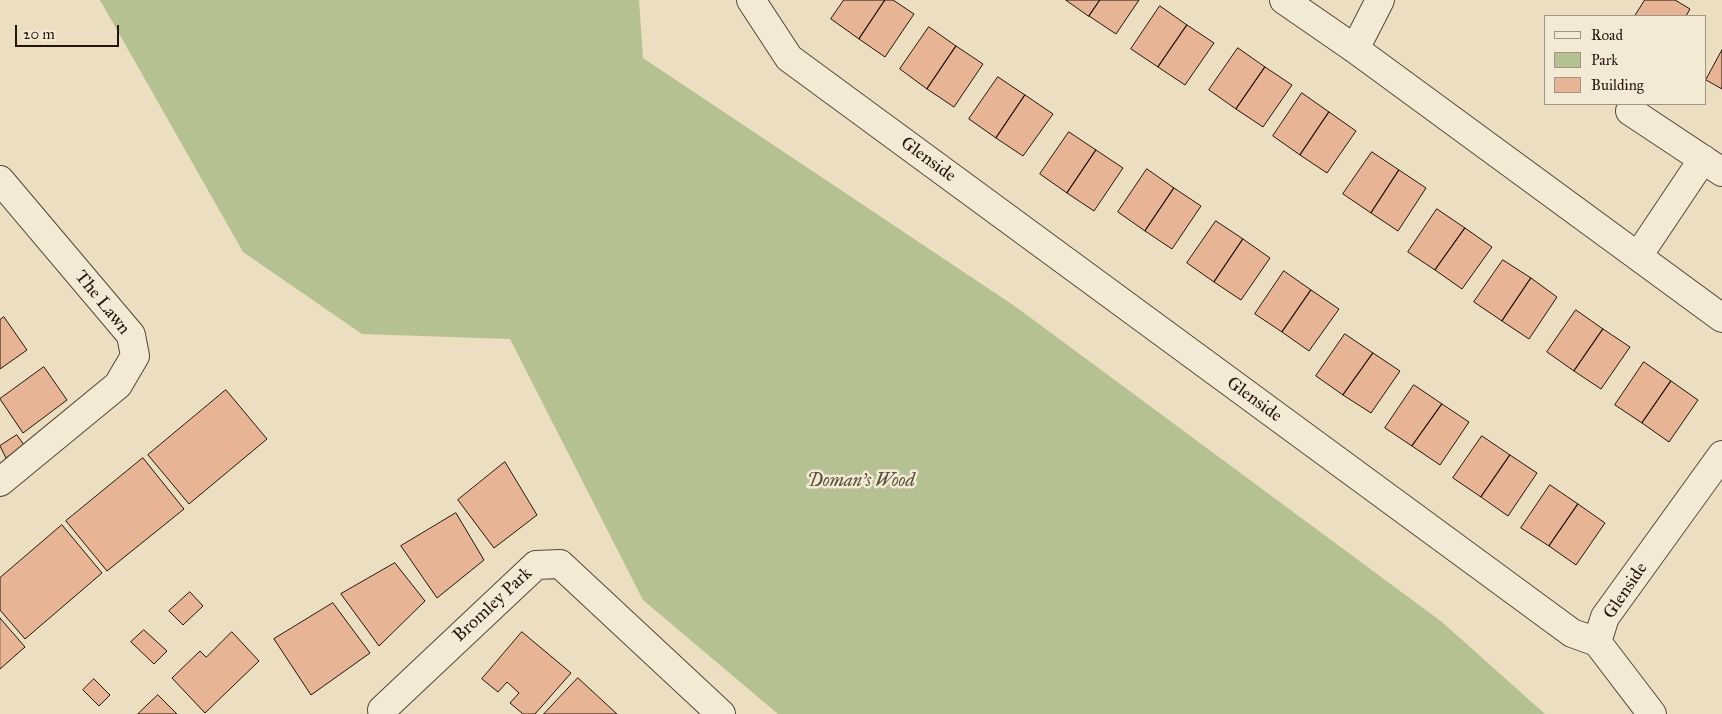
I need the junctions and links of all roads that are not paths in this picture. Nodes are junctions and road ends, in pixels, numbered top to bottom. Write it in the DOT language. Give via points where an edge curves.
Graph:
graph roads {
  1 [pos="751,0"];
  2 [pos="1284,0"];
  3 [pos="1380,0"];
  4 [pos="1355,49"];
  5 [pos="1630,111"];
  6 [pos="1712,166"];
  7 [pos="0,180"];
  8 [pos="1638,256"];
  9 [pos="1722,318"];
  10 [pos="1722,455"];
  11 [pos="0,482"];
  12 [pos="1597,642"];
  13 [pos="382,710"];
  14 [pos="721,714"];
  15 [pos="1652,714"];
  1 -- 12 [label="street, Glenside" via="789,58 1572,633"];
  2 -- 4 [label="street"];
  3 -- 4 [label="street"];
  4 -- 8 [label="street"];
  5 -- 6 [label="street"];
  6 -- 8 [label="street"];
  7 -- 11 [label="street, The Lawn" via="131,335 135,356 118,384"];
  8 -- 9 [label="street"];
  10 -- 12 [label="street, Glenside" via="1605,618"];
  12 -- 15 [label="street"];
  13 -- 14 [label="street, Bromley Park" via="536,565 560,564"];
}
